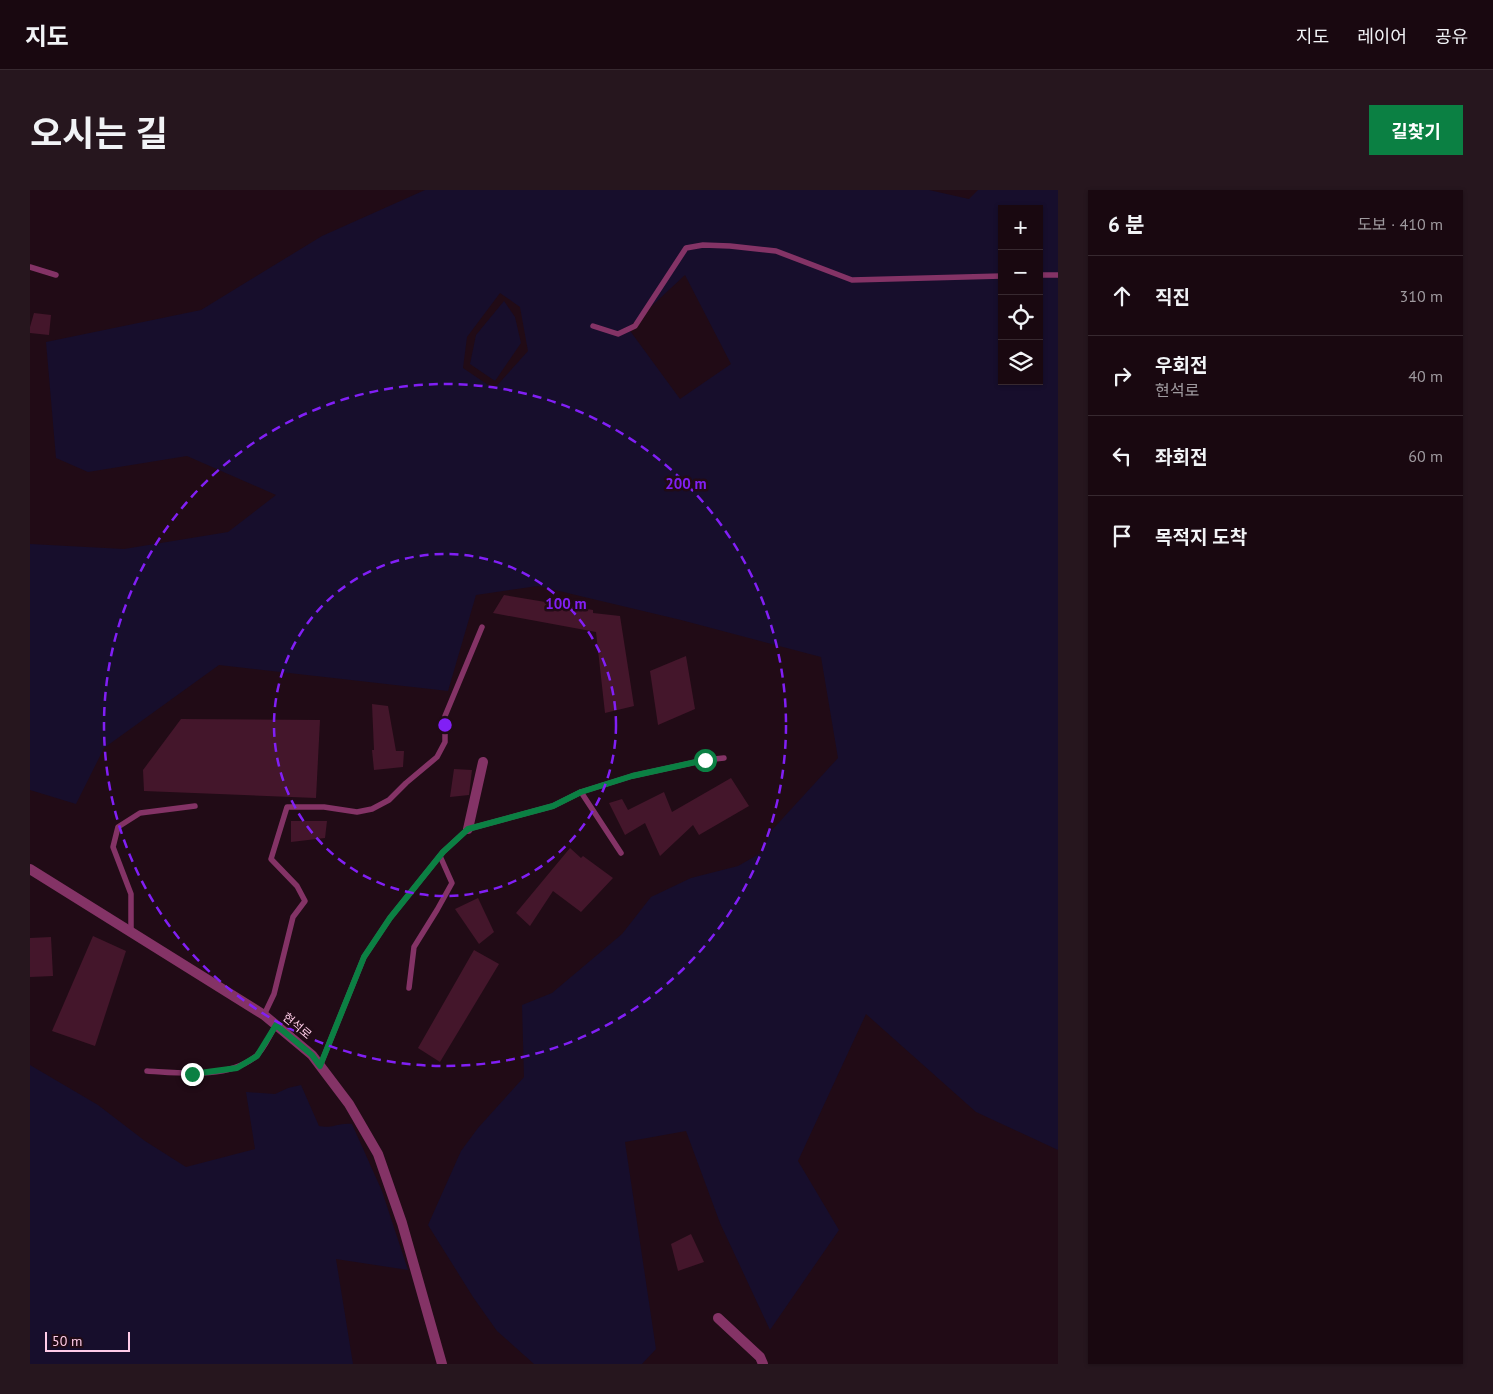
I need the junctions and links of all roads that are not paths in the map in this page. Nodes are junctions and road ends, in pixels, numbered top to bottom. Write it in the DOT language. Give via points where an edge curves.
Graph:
graph roads {
  1 [pos="30,267"];
  2 [pos="56,275"];
  3 [pos="1043,275"];
  4 [pos="1058,275"];
  5 [pos="998,276"];
  6 [pos="593,326"];
  7 [pos="482,627"];
  8 [pos="724,758"];
  9 [pos="483,762"];
  10 [pos="581,792"];
  11 [pos="195,806"];
  12 [pos="468,829"];
  13 [pos="621,853"];
  14 [pos="440,856"];
  15 [pos="30,870"];
  16 [pos="131,932"];
  17 [pos="409,988"];
  18 [pos="264,1015"];
  19 [pos="276,1025"];
  20 [pos="320,1066"];
  21 [pos="147,1071"];
  22 [pos="718,1318"];
  23 [pos="442,1364"];
  24 [pos="763,1364"];
  1 -- 2 [label="lane"];
  3 -- 4 [label="lane"];
  5 -- 6 [label="lane" via="852,280 776,251 703,245 686,248 635,326 618,334"];
  7 -- 18 [label="lane" via="445,716 445,742 438,757 389,800 372,809 357,812 324,807 287,807 271,859 297,886 305,901 293,917 274,994"];
  8 -- 10 [label="lane" via="632,776"];
  9 -- 12 [label="street"];
  10 -- 12 [label="lane" via="553,806"];
  10 -- 13 [label="lane"];
  11 -- 16 [label="lane" via="140,813 118,827 113,847 131,894"];
  12 -- 14 [label="lane"];
  14 -- 17 [label="lane" via="452,882 414,947"];
  14 -- 20 [label="lane" via="390,918 364,957"];
  15 -- 16 [label="street, 현석로"];
  16 -- 18 [label="street, 현석로"];
  18 -- 19 [label="street, 현석로"];
  19 -- 20 [label="street, 현석로" via="312,1055"];
  19 -- 21 [label="lane" via="257,1056 237,1068 192,1074"];
  20 -- 23 [label="street, 현석로" via="349,1104 378,1154 402,1223"];
  22 -- 24 [label="street" via="760,1357"];
}
